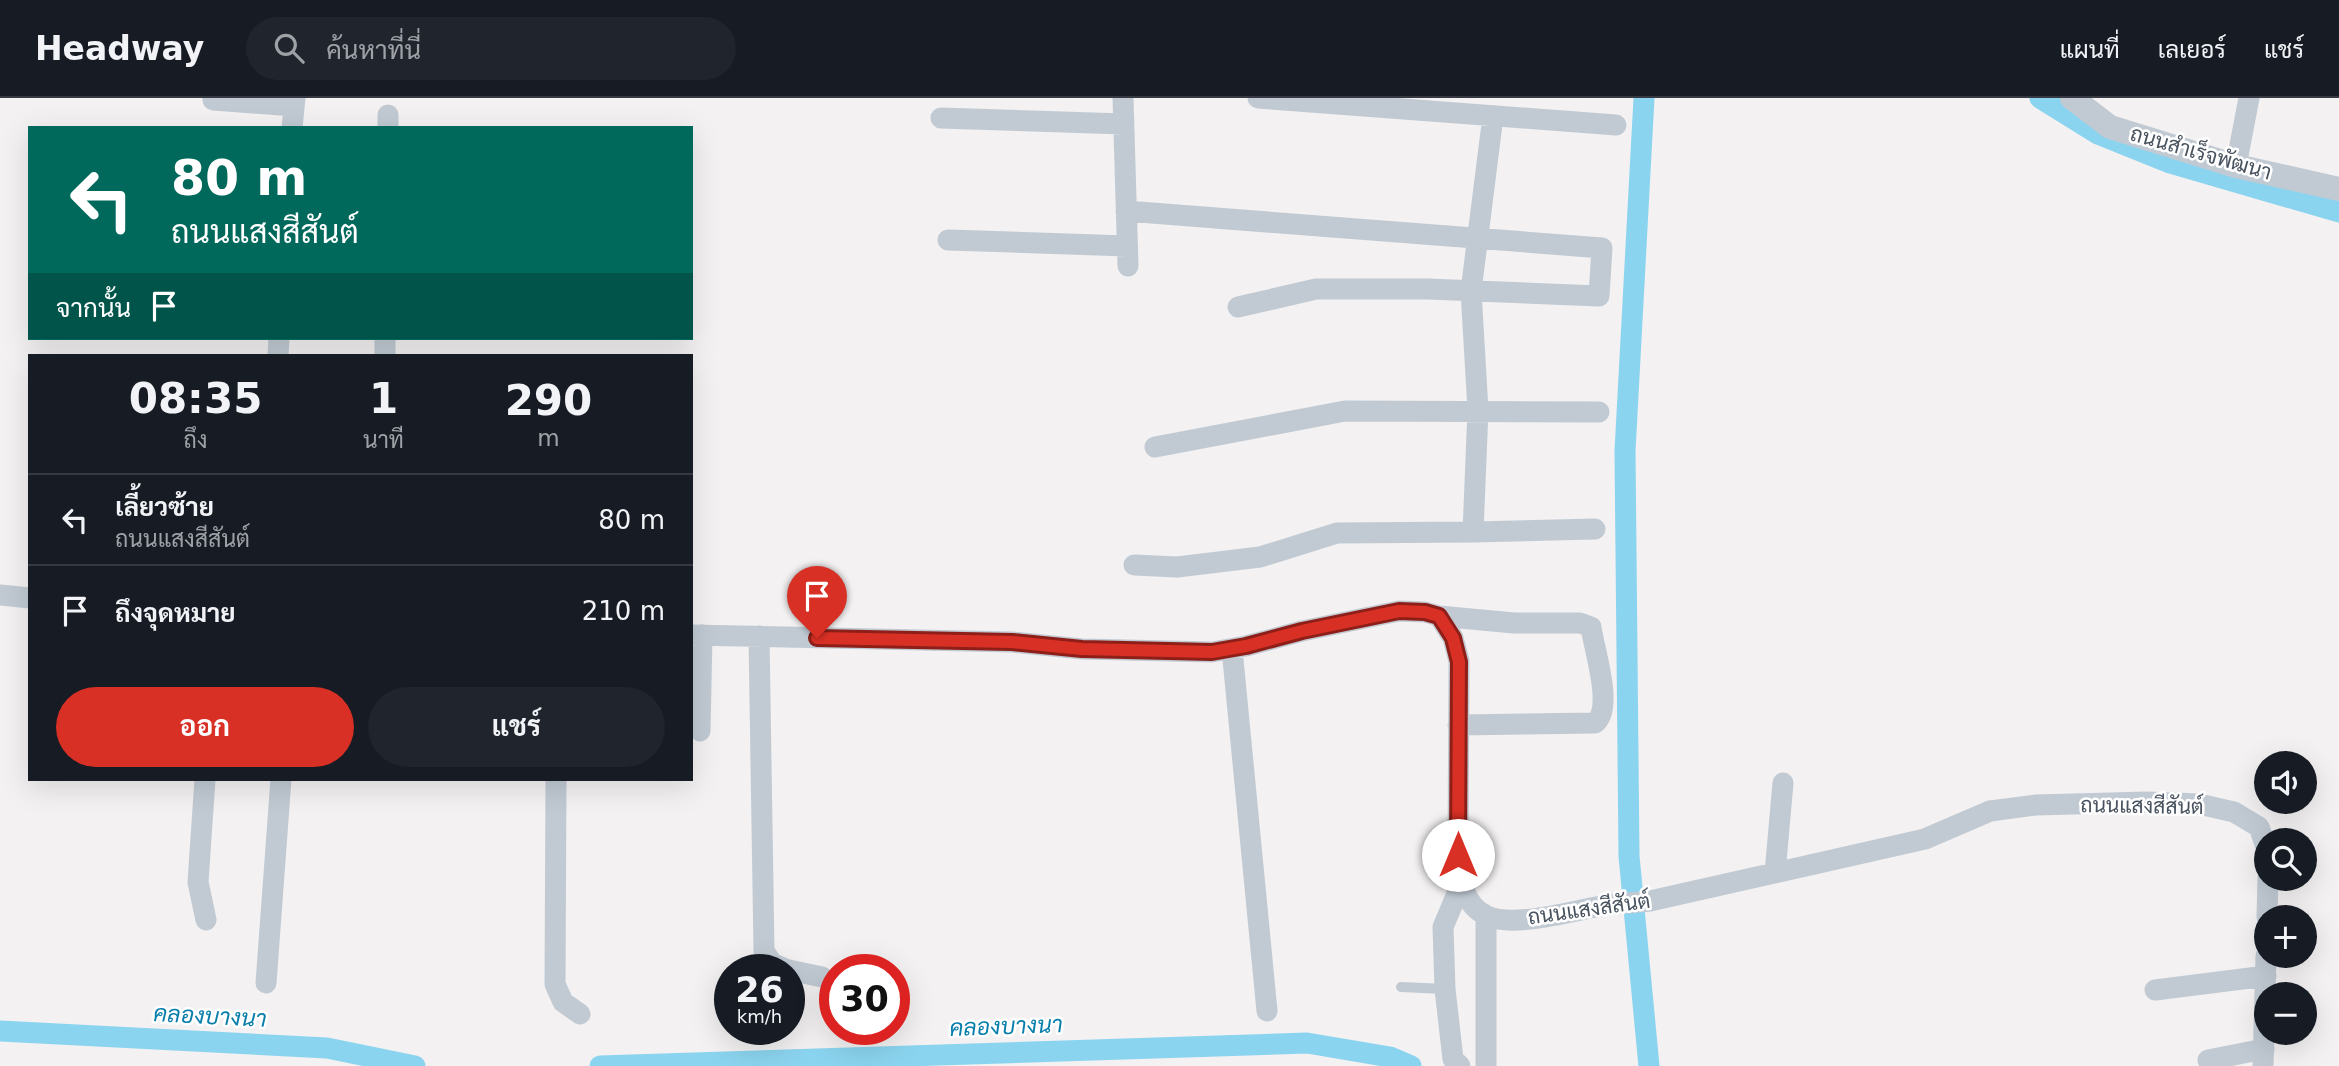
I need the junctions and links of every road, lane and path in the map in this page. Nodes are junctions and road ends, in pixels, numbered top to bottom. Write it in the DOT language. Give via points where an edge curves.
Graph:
graph roads {
  1 [pos="1123,98"];
  2 [pos="1258,98"];
  3 [pos="2072,98"];
  4 [pos="2249,98"];
  5 [pos="213,100"];
  6 [pos="294,102"];
  7 [pos="1493,116"];
  8 [pos="942,118"];
  9 [pos="1124,124"];
  10 [pos="1616,125"];
  11 [pos="292,126"];
  12 [pos="2236,166"];
  13 [pos="2339,189"];
  14 [pos="1126,211"];
  15 [pos="1477,239"];
  16 [pos="948,240"];
  17 [pos="1471,291"];
  18 [pos="1238,307"];
  19 [pos="1478,410"];
  20 [pos="1599,412"];
  21 [pos="1155,447"];
  22 [pos="1595,529"];
  23 [pos="1473,532"];
  24 [pos="1134,565"];
  25 [pos="0,595"];
  26 [pos="28,598"];
  27 [pos="1439,616"];
  28 [pos="696,635"];
  29 [pos="759,636"];
  30 [pos="1232,649"];
  31 [pos="1458,725"];
  32 [pos="700,731"];
  33 [pos="205,781"];
  34 [pos="281,781"];
  35 [pos="556,781"];
  36 [pos="1783,783"];
  37 [pos="2259,828"];
  38 [pos="1775,873"];
  39 [pos="1461,884"];
  40 [pos="1486,916"];
  41 [pos="206,920"];
  42 [pos="766,954"];
  43 [pos="2257,968"];
  44 [pos="2266,968"];
  45 [pos="266,983"];
  46 [pos="1401,987"];
  47 [pos="1445,989"];
  48 [pos="2155,990"];
  49 [pos="1267,1011"];
  50 [pos="580,1014"];
  51 [pos="2263,1057"];
  52 [pos="2208,1060"];
  53 [pos="1460,1066"];
  54 [pos="1486,1066"];
  1 -- 9 [label="street"];
  2 -- 7 [label="street"];
  3 -- 12 [label="street, ถนนสำเร็จพัฒนา" via="2110,127"];
  4 -- 12 [label="street"];
  5 -- 6 [label="street"];
  6 -- 11 [label="street"];
  7 -- 10 [label="street"];
  7 -- 15 [label="street"];
  8 -- 9 [label="street"];
  9 -- 14 [label="street"];
  12 -- 13 [label="street, ถนนสำเร็จพัฒนา"];
  14 -- 15 [label="street"];
  14 -- 16 [label="street" via="1128,256"];
  15 -- 17 [label="street"];
  15 -- 17 [label="street" via="1601,248 1599,296"];
  17 -- 18 [label="street" via="1316,289"];
  17 -- 19 [label="street"];
  19 -- 20 [label="street"];
  19 -- 21 [label="street" via="1345,411"];
  19 -- 23 [label="street"];
  22 -- 23 [label="street"];
  23 -- 24 [label="street" via="1337,533 1260,556 1177,567"];
  25 -- 26 [label="street"];
  27 -- 30 [label="street" via="1399,611"];
  27 -- 31 [label="street" via="1453,638 1459,662"];
  27 -- 31 [label="street" via="1591,627 1604,700 1603,713 1595,723"];
  28 -- 29 [label="street"];
  28 -- 32 [label="street"];
  29 -- 30 [label="street" via="1012,642 1121,651"];
  29 -- 42 [label="street"];
  30 -- 49 [label="street"];
  31 -- 39 [label="street"];
  33 -- 41 [label="street" via="198,882"];
  34 -- 45 [label="street"];
  35 -- 50 [label="street" via="555,984 563,1002"];
  36 -- 38 [label="street"];
  37 -- 38 [label="street, ถนนแสงสีสันต์" via="2234,813 2199,804 2036,805 1990,811 1925,839"];
  38 -- 40 [label="street, ถนนแสงสีสันต์" via="1650,901 1537,919"];
  39 -- 40 [label="street"];
  39 -- 47 [label="street" via="1443,927"];
  40 -- 54 [label="street"];
  43 -- 48 [label="street"];
  44 -- 51 [label="street"];
  46 -- 47 [label="lane"];
  47 -- 53 [label="street" via="1453,1059"];
  51 -- 52 [label="street"];
}
